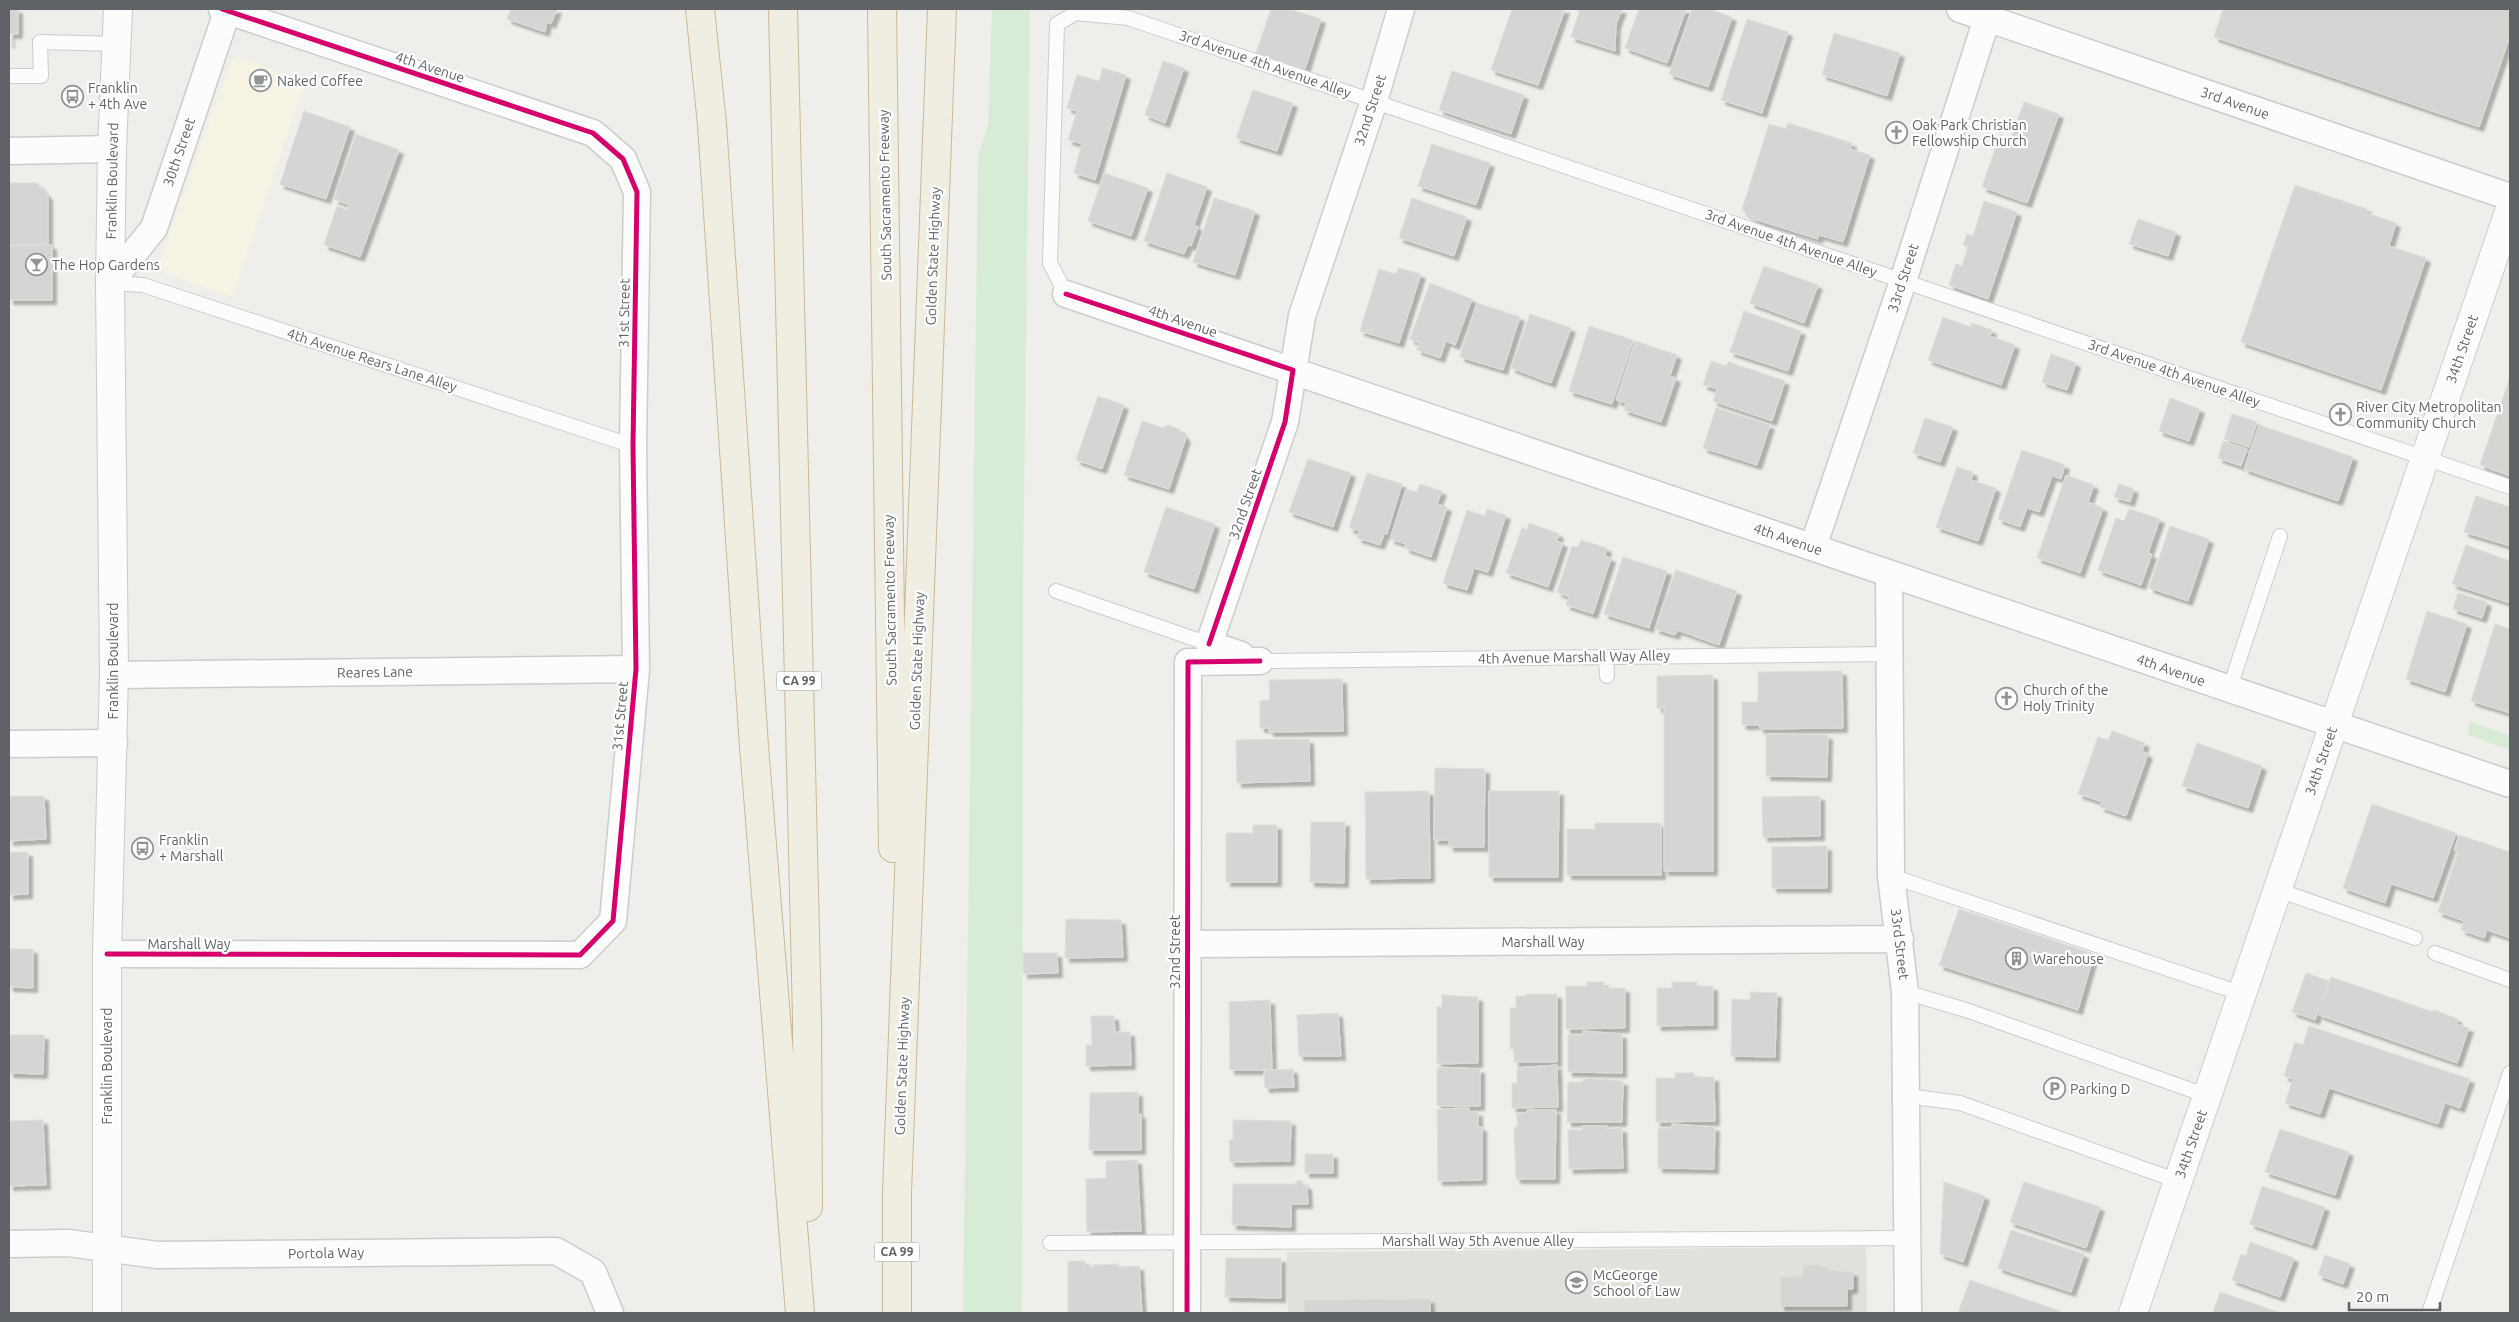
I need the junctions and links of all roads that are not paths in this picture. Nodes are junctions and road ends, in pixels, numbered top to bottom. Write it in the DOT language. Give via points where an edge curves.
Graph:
graph roads {
  1 [pos="118,9"];
  2 [pos="226,9"];
  3 [pos="700,9"];
  4 [pos="783,9"];
  5 [pos="882,9"];
  6 [pos="942,9"];
  7 [pos="1401,9"];
  8 [pos="1960,9"];
  9 [pos="1988,13"];
  10 [pos="118,44"];
  11 [pos="9,76"];
  12 [pos="1374,101"];
  13 [pos="112,149"];
  14 [pos="9,151"];
  15 [pos="623,159"];
  16 [pos="2510,197"];
  17 [pos="2510,209"];
  18 [pos="1903,281"];
  19 [pos="110,283"];
  20 [pos="1066,294"];
  21 [pos="1293,370"];
  22 [pos="633,446"];
  23 [pos="2425,458"];
  24 [pos="2510,487"];
  25 [pos="2280,536"];
  26 [pos="1813,547"];
  27 [pos="1889,574"];
  28 [pos="1056,591"];
  29 [pos="1209,644"];
  30 [pos="1889,654"];
  31 [pos="1606,657"];
  32 [pos="1260,661"];
  33 [pos="636,668"];
  34 [pos="114,675"];
  35 [pos="1607,676"];
  36 [pos="2229,690"];
  37 [pos="2333,725"];
  38 [pos="114,743"];
  39 [pos="9,744"];
  40 [pos="2510,784"];
  41 [pos="1891,876"];
  42 [pos="2278,890"];
  43 [pos="2415,938"];
  44 [pos="1900,939"];
  45 [pos="1186,944"];
  46 [pos="2435,953"];
  47 [pos="107,954"];
  48 [pos="270,954"];
  49 [pos="2510,980"];
  50 [pos="1906,992"];
  51 [pos="2243,994"];
  52 [pos="2510,1073"];
  53 [pos="1907,1096"];
  54 [pos="2208,1096"];
  55 [pos="2178,1181"];
  56 [pos="897,1192"];
  57 [pos="1907,1238"];
  58 [pos="1186,1242"];
  59 [pos="1050,1243"];
  60 [pos="9,1244"];
  61 [pos="106,1246"];
  62 [pos="106,1313"];
  63 [pos="610,1313"];
  64 [pos="800,1313"];
  65 [pos="809,1313"];
  66 [pos="897,1313"];
  67 [pos="1186,1313"];
  68 [pos="1908,1313"];
  69 [pos="2133,1313"];
  70 [pos="2429,1313"];
  1 -- 10 [label="main road, Franklin Boulevard"];
  2 -- 15 [label="street, 4th Avenue" via="593,133"];
  2 -- 19 [label="street, 30th Street" via="154,228"];
  3 -- 64 [label="highway" via="712,124 754,746"];
  4 -- 65 [label="highway, CA 99" via="807,998"];
  5 -- 56 [label="highway, South Sacramento Freeway"];
  6 -- 56 [label="highway, Golden State Highway"];
  7 -- 12 [label="street, 32nd Street"];
  8 -- 9 [label="street, 3rd Avenue"];
  9 -- 16 [label="street, 3rd Avenue"];
  9 -- 18 [label="street, 33rd Street"];
  10 -- 11 [label="lane" via="40,42 41,76"];
  10 -- 13 [label="main road, Franklin Boulevard"];
  12 -- 18 [label="lane, 3rd Avenue 4th Avenue Alley"];
  12 -- 20 [label="lane, 3rd Avenue 4th Avenue Alley" via="1128,18 1076,13 1057,24 1050,263"];
  12 -- 21 [label="street, 32nd Street" via="1302,316"];
  13 -- 14 [label="street"];
  13 -- 19 [label="main road, Franklin Boulevard"];
  15 -- 22 [label="street, 31st Street" via="636,192"];
  17 -- 23 [label="main road, 34th Street"];
  18 -- 23 [label="lane, 3rd Avenue 4th Avenue Alley"];
  18 -- 26 [label="street, 33rd Street"];
  19 -- 22 [label="lane, 4th Avenue Rears Lane Alley" via="143,285"];
  19 -- 34 [label="main road, Franklin Boulevard"];
  20 -- 21 [label="street, 4th Avenue"];
  21 -- 26 [label="street, 4th Avenue"];
  21 -- 29 [label="street, 32nd Street" via="1285,422"];
  22 -- 33 [label="street, 31st Street"];
  23 -- 24 [label="lane, 3rd Avenue 4th Avenue Alley"];
  23 -- 37 [label="main road, 34th Street"];
  25 -- 36 [label="lane"];
  26 -- 27 [label="street, 4th Avenue"];
  27 -- 30 [label="street, 33rd Street"];
  27 -- 36 [label="street, 4th Avenue"];
  28 -- 29 [label="lane"];
  29 -- 32 [label="street"];
  30 -- 31 [label="lane, 4th Avenue Marshall Way Alley"];
  30 -- 41 [label="street, 33rd Street"];
  31 -- 32 [label="lane, 4th Avenue Marshall Way Alley"];
  31 -- 35 [label="lane"];
  32 -- 45 [label="street, 32nd Street" via="1188,662"];
  33 -- 34 [label="street, Reares Lane"];
  33 -- 48 [label="street, 31st Street" via="613,921 580,955"];
  34 -- 38 [label="main road, Franklin Boulevard"];
  36 -- 37 [label="street, 4th Avenue"];
  37 -- 40 [label="street, 4th Avenue"];
  37 -- 42 [label="main road, 34th Street"];
  38 -- 39 [label="street"];
  38 -- 47 [label="main road, Franklin Boulevard"];
  41 -- 44 [label="street, 33rd Street"];
  41 -- 51 [label="lane"];
  42 -- 43 [label="lane"];
  42 -- 51 [label="main road, 34th Street"];
  44 -- 45 [label="street, Marshall Way"];
  44 -- 50 [label="street, 33rd Street"];
  45 -- 58 [label="street, 32nd Street"];
  46 -- 49 [label="lane"];
  47 -- 48 [label="street, Marshall Way"];
  47 -- 61 [label="main road, Franklin Boulevard"];
  50 -- 53 [label="street, 33rd Street"];
  50 -- 54 [label="lane" via="1966,1010"];
  51 -- 54 [label="main road, 34th Street"];
  52 -- 70 [label="lane"];
  53 -- 55 [label="lane" via="1960,1102"];
  53 -- 57 [label="street, 33rd Street"];
  54 -- 55 [label="main road, 34th Street"];
  55 -- 69 [label="main road, 34th Street"];
  56 -- 66 [label="highway, Golden State Highway / CA 99"];
  57 -- 58 [label="lane, Marshall Way 5th Avenue Alley"];
  57 -- 68 [label="street, 33rd Street"];
  58 -- 59 [label="lane, Marshall Way 5th Avenue Alley"];
  58 -- 67 [label="street, 32nd Street"];
  60 -- 61 [label="street, Portola Way"];
  61 -- 62 [label="main road, Franklin Boulevard"];
  61 -- 63 [label="street, Portola Way" via="158,1255 556,1251 593,1272"];
}
